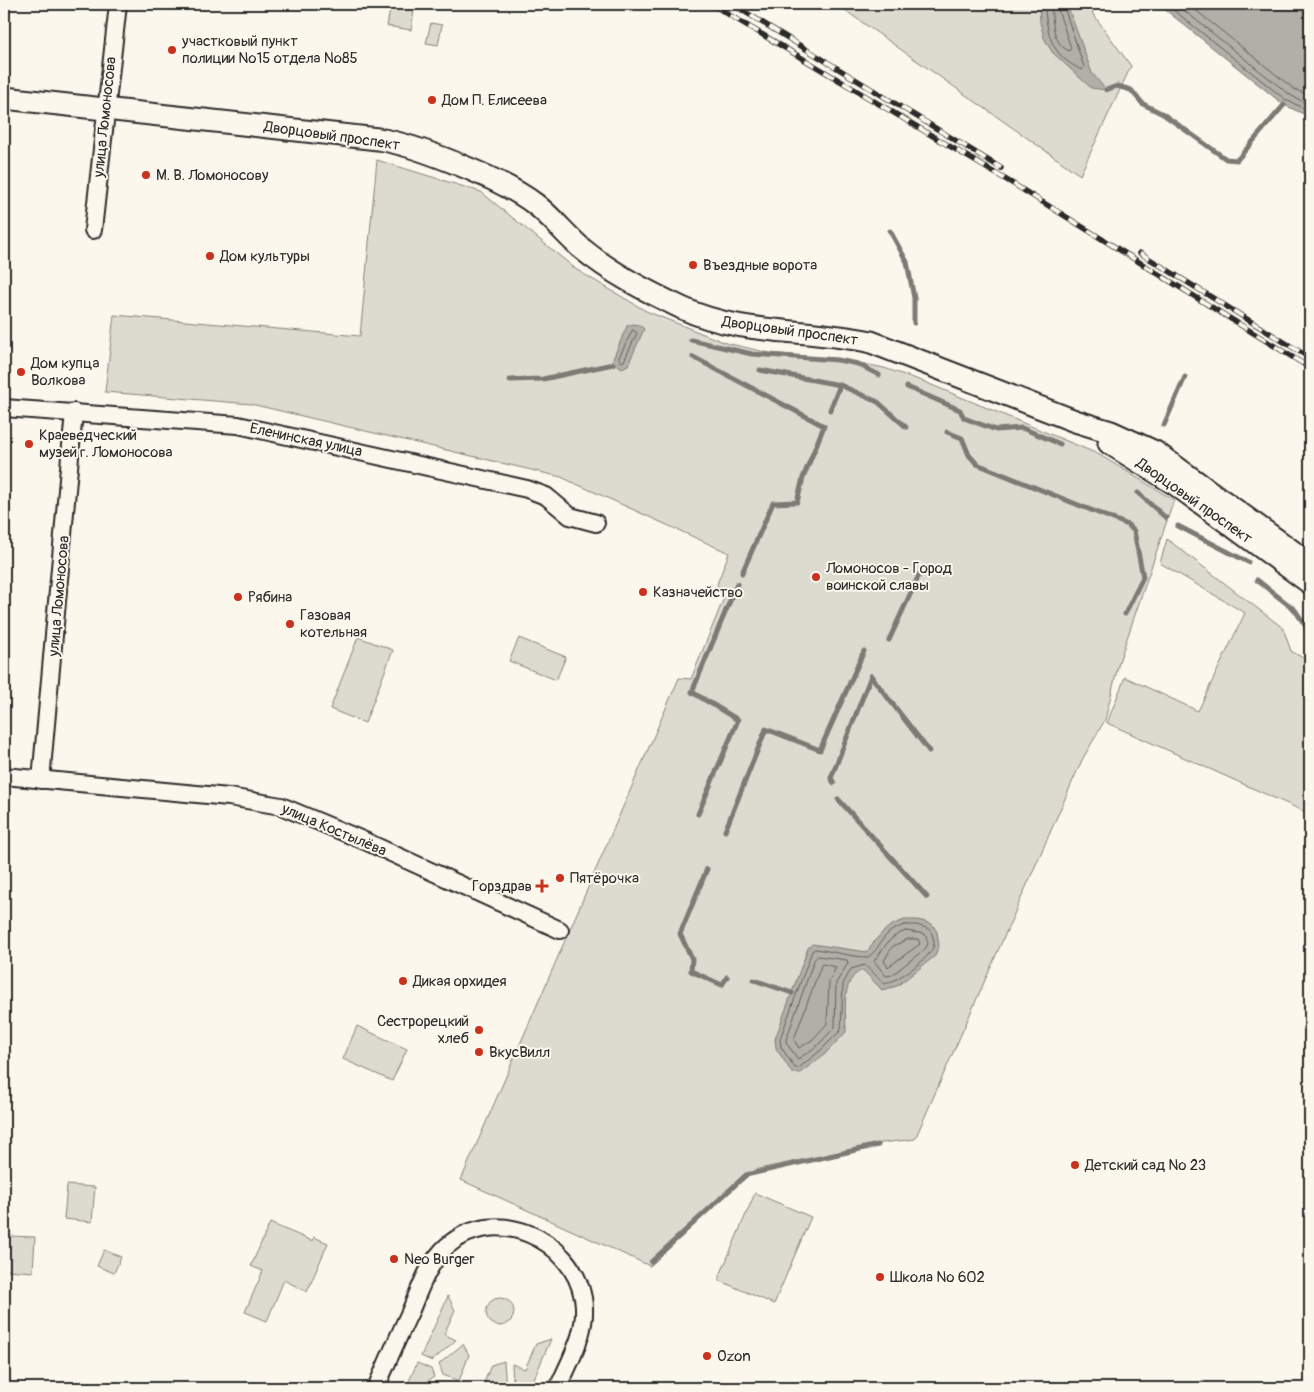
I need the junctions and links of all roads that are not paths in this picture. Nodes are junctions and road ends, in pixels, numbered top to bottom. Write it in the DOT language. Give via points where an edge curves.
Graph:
graph roads {
  1 [pos="118,4"];
  2 [pos="4,98"];
  3 [pos="106,108"];
  4 [pos="93,230"];
  5 [pos="4,408"];
  6 [pos="74,412"];
  7 [pos="1075,421"];
  8 [pos="596,523"];
  9 [pos="1310,564"];
  10 [pos="1310,583"];
  11 [pos="4,776"];
  12 [pos="41,780"];
  13 [pos="560,930"];
  14 [pos="376,1388"];
  15 [pos="558,1388"];
  1 -- 3 [label="street, улица Ломоносова"];
  2 -- 3 [label="main road, Дворцовый проспект"];
  3 -- 4 [label="street, улица Ломоносова"];
  3 -- 7 [label="main road, Дворцовый проспект" via="378,139 421,150 517,192 604,266 684,309 712,320 750,328 842,335 871,342"];
  5 -- 6 [label="street, Еленинская улица"];
  6 -- 8 [label="street, Еленинская улица" via="225,424 271,432 527,489 546,496 570,516"];
  6 -- 12 [label="street, улица Ломоносова"];
  7 -- 9 [label="main road, Дворцовый проспект" via="1111,432 1155,452"];
  7 -- 10 [label="main road, Дворцовый проспект" via="1175,484"];
  11 -- 12 [label="street, улица Костылёва"];
  12 -- 13 [label="street, улица Костылёва" via="210,795 281,806"];
  14 -- 15 [label="street" via="426,1276 440,1254 455,1240 472,1231 501,1227 529,1234 549,1244 563,1257 580,1285 584,1300 582,1330"];
}
